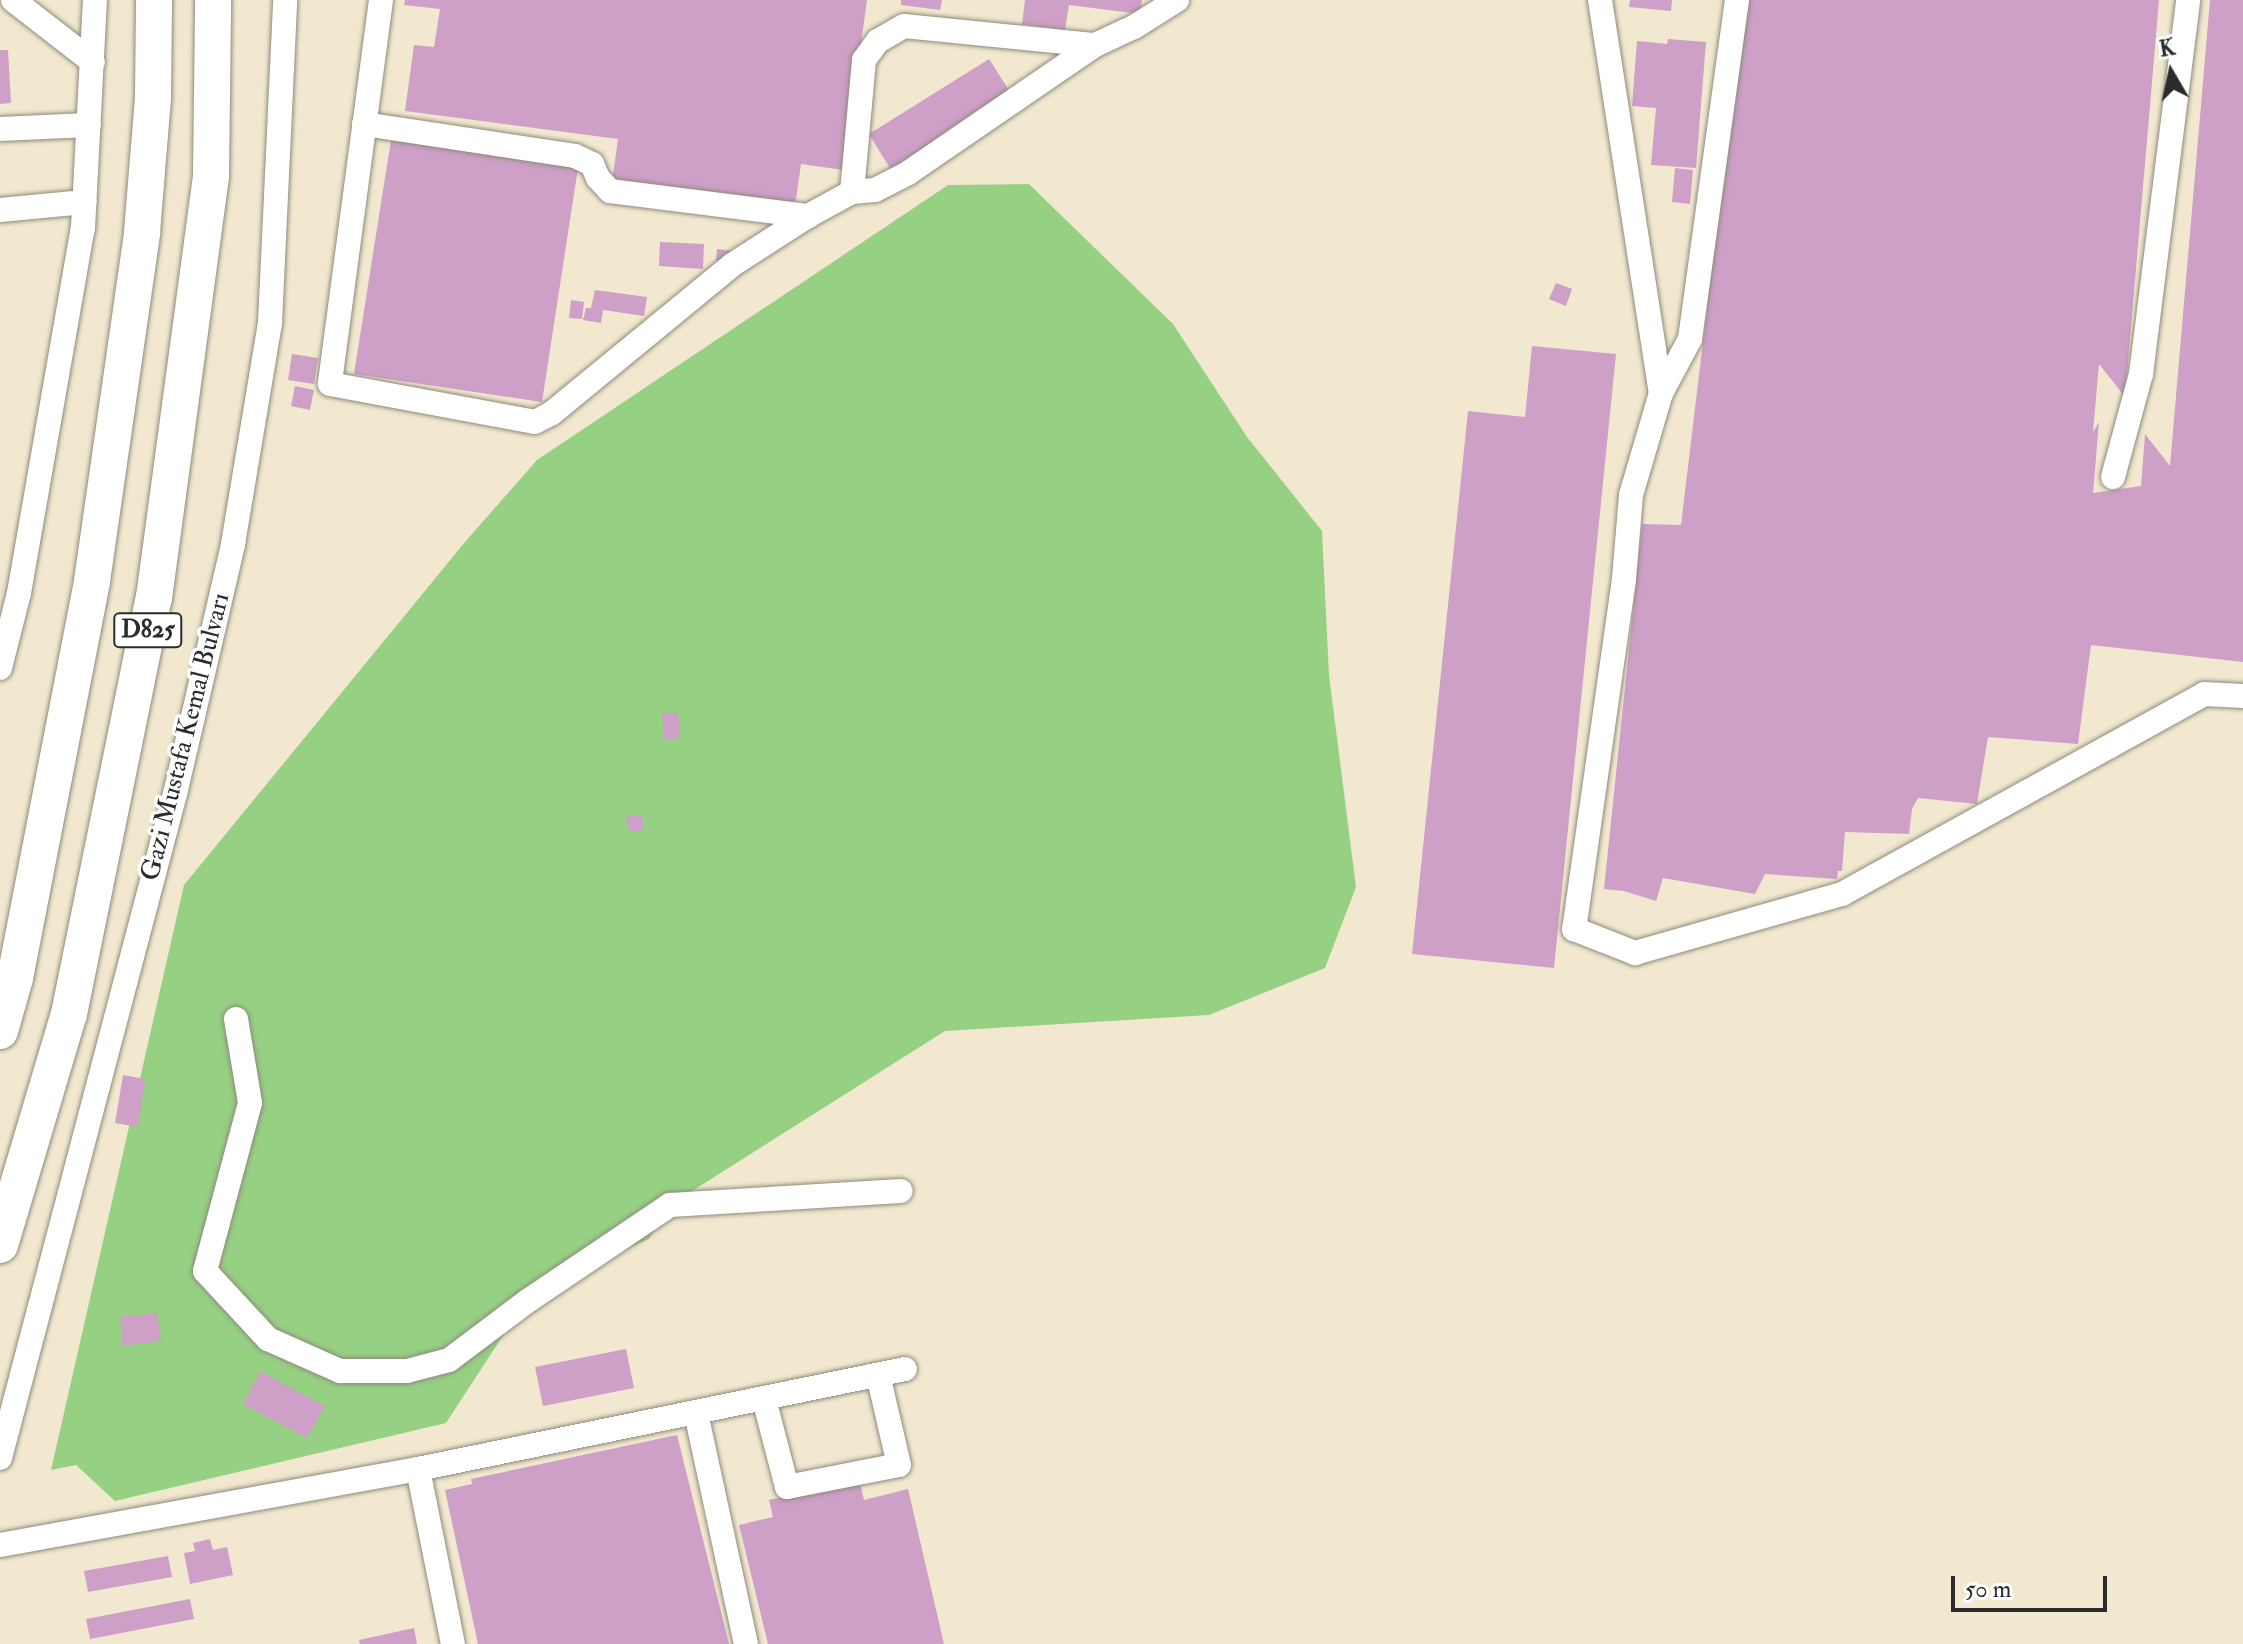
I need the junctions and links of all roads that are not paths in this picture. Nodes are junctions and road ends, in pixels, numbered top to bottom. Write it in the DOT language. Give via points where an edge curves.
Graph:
graph roads {
  1 [pos="13,0"];
  2 [pos="95,0"];
  3 [pos="154,0"];
  4 [pos="213,0"];
  5 [pos="285,0"];
  6 [pos="381,0"];
  7 [pos="1177,0"];
  8 [pos="1600,0"];
  9 [pos="1737,0"];
  10 [pos="2188,0"];
  11 [pos="1095,45"];
  12 [pos="93,62"];
  13 [pos="364,124"];
  14 [pos="89,125"];
  15 [pos="0,129"];
  16 [pos="852,192"];
  17 [pos="85,202"];
  18 [pos="0,210"];
  19 [pos="808,216"];
  20 [pos="1661,393"];
  21 [pos="2113,477"];
  22 [pos="11,571"];
  23 [pos="0,668"];
  24 [pos="2243,696"];
  25 [pos="236,1019"];
  26 [pos="0,1031"];
  27 [pos="901,1191"];
  28 [pos="0,1245"];
  29 [pos="905,1369"];
  30 [pos="878,1375"];
  31 [pos="764,1399"];
  32 [pos="696,1413"];
  33 [pos="0,1458"];
  34 [pos="418,1469"];
  35 [pos="0,1545"];
  36 [pos="453,1644"];
  37 [pos="746,1644"];
  1 -- 12 [label="street"];
  2 -- 12 [label="street"];
  3 -- 26 [label="highway, D825" via="153,98 142,232 92,581 15,978"];
  4 -- 28 [label="highway, Gazi Mustafa Kemal Bulvarı / D825" via="211,176 154,598 69,1014"];
  5 -- 33 [label="street, Gazi Mustafa Kemal Bulvarı" via="270,323 233,544 175,794"];
  6 -- 13 [label="street"];
  7 -- 11 [label="street"];
  8 -- 20 [label="street"];
  9 -- 20 [label="street" via="1690,339"];
  10 -- 21 [label="street" via="2141,374"];
  11 -- 16 [label="street" via="908,173 875,190"];
  11 -- 16 [label="street" via="904,26 878,41 864,60"];
  12 -- 14 [label="street"];
  13 -- 19 [label="street" via="575,156 592,164 610,191"];
  13 -- 19 [label="street" via="330,384 535,422 732,265"];
  14 -- 15 [label="street"];
  14 -- 17 [label="street"];
  16 -- 19 [label="street"];
  17 -- 18 [label="street"];
  17 -- 22 [label="street"];
  20 -- 24 [label="street" via="1631,495 1574,929 1635,953 1842,894 2204,694"];
  22 -- 23 [label="street"];
  25 -- 27 [label="street" via="250,1103 205,1271 268,1339 340,1371 407,1371 449,1360 670,1205"];
  29 -- 30 [label="street"];
  30 -- 31 [label="street"];
  30 -- 31 [label="street" via="899,1465 787,1487"];
  31 -- 32 [label="street"];
  32 -- 34 [label="street"];
  32 -- 37 [label="street"];
  34 -- 35 [label="street"];
  34 -- 36 [label="street"];
}
